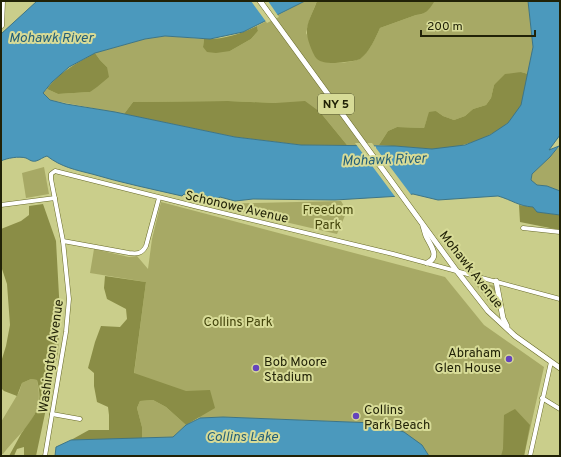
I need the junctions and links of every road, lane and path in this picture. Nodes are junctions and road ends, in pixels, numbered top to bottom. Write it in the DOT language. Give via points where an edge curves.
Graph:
graph roads {
  1 [pos="3,1"];
  2 [pos="260,1"];
  3 [pos="2,26"];
  4 [pos="61,172"];
  5 [pos="55,198"];
  6 [pos="159,198"];
  7 [pos="1,205"];
  8 [pos="423,223"];
  9 [pos="523,228"];
  10 [pos="560,232"];
  11 [pos="63,240"];
  12 [pos="427,263"];
  13 [pos="456,270"];
  14 [pos="496,282"];
  15 [pos="560,299"];
  16 [pos="508,329"];
  17 [pos="551,362"];
  18 [pos="560,368"];
  19 [pos="542,398"];
  20 [pos="560,410"];
  21 [pos="52,414"];
  22 [pos="80,419"];
  23 [pos="45,456"];
  24 [pos="530,456"];
  1 -- 3 [label="street"];
  2 -- 8 [label="main road, Mohawk Avenue / NY 5"];
  4 -- 5 [label="street, Washington Avenue" via="55,171 51,174"];
  4 -- 6 [label="street, Schonowe Avenue"];
  5 -- 7 [label="street"];
  5 -- 11 [label="street, Washington Avenue"];
  6 -- 11 [label="street" via="143,251 138,254"];
  6 -- 12 [label="street, Schonowe Avenue"];
  8 -- 12 [label="main road" via="425,235 432,244 434,255"];
  8 -- 13 [label="main road, Mohawk Avenue / NY 5"];
  9 -- 10 [label="street"];
  11 -- 21 [label="street, Washington Avenue" via="69,299"];
  12 -- 13 [label="street, Schonowe Avenue"];
  13 -- 14 [label="street, Schonowe Avenue"];
  13 -- 16 [label="main road, Mohawk Avenue / NY 5" via="488,311"];
  14 -- 15 [label="street, Schonowe Avenue"];
  14 -- 16 [label="main road" via="503,318"];
  16 -- 17 [label="main road, Mohawk Avenue / NY 5"];
  17 -- 18 [label="main road, Mohawk Avenue / NY 5"];
  17 -- 19 [label="street"];
  19 -- 20 [label="street"];
  19 -- 24 [label="street"];
  21 -- 22 [label="street"];
  21 -- 23 [label="street, Washington Avenue"];
}
